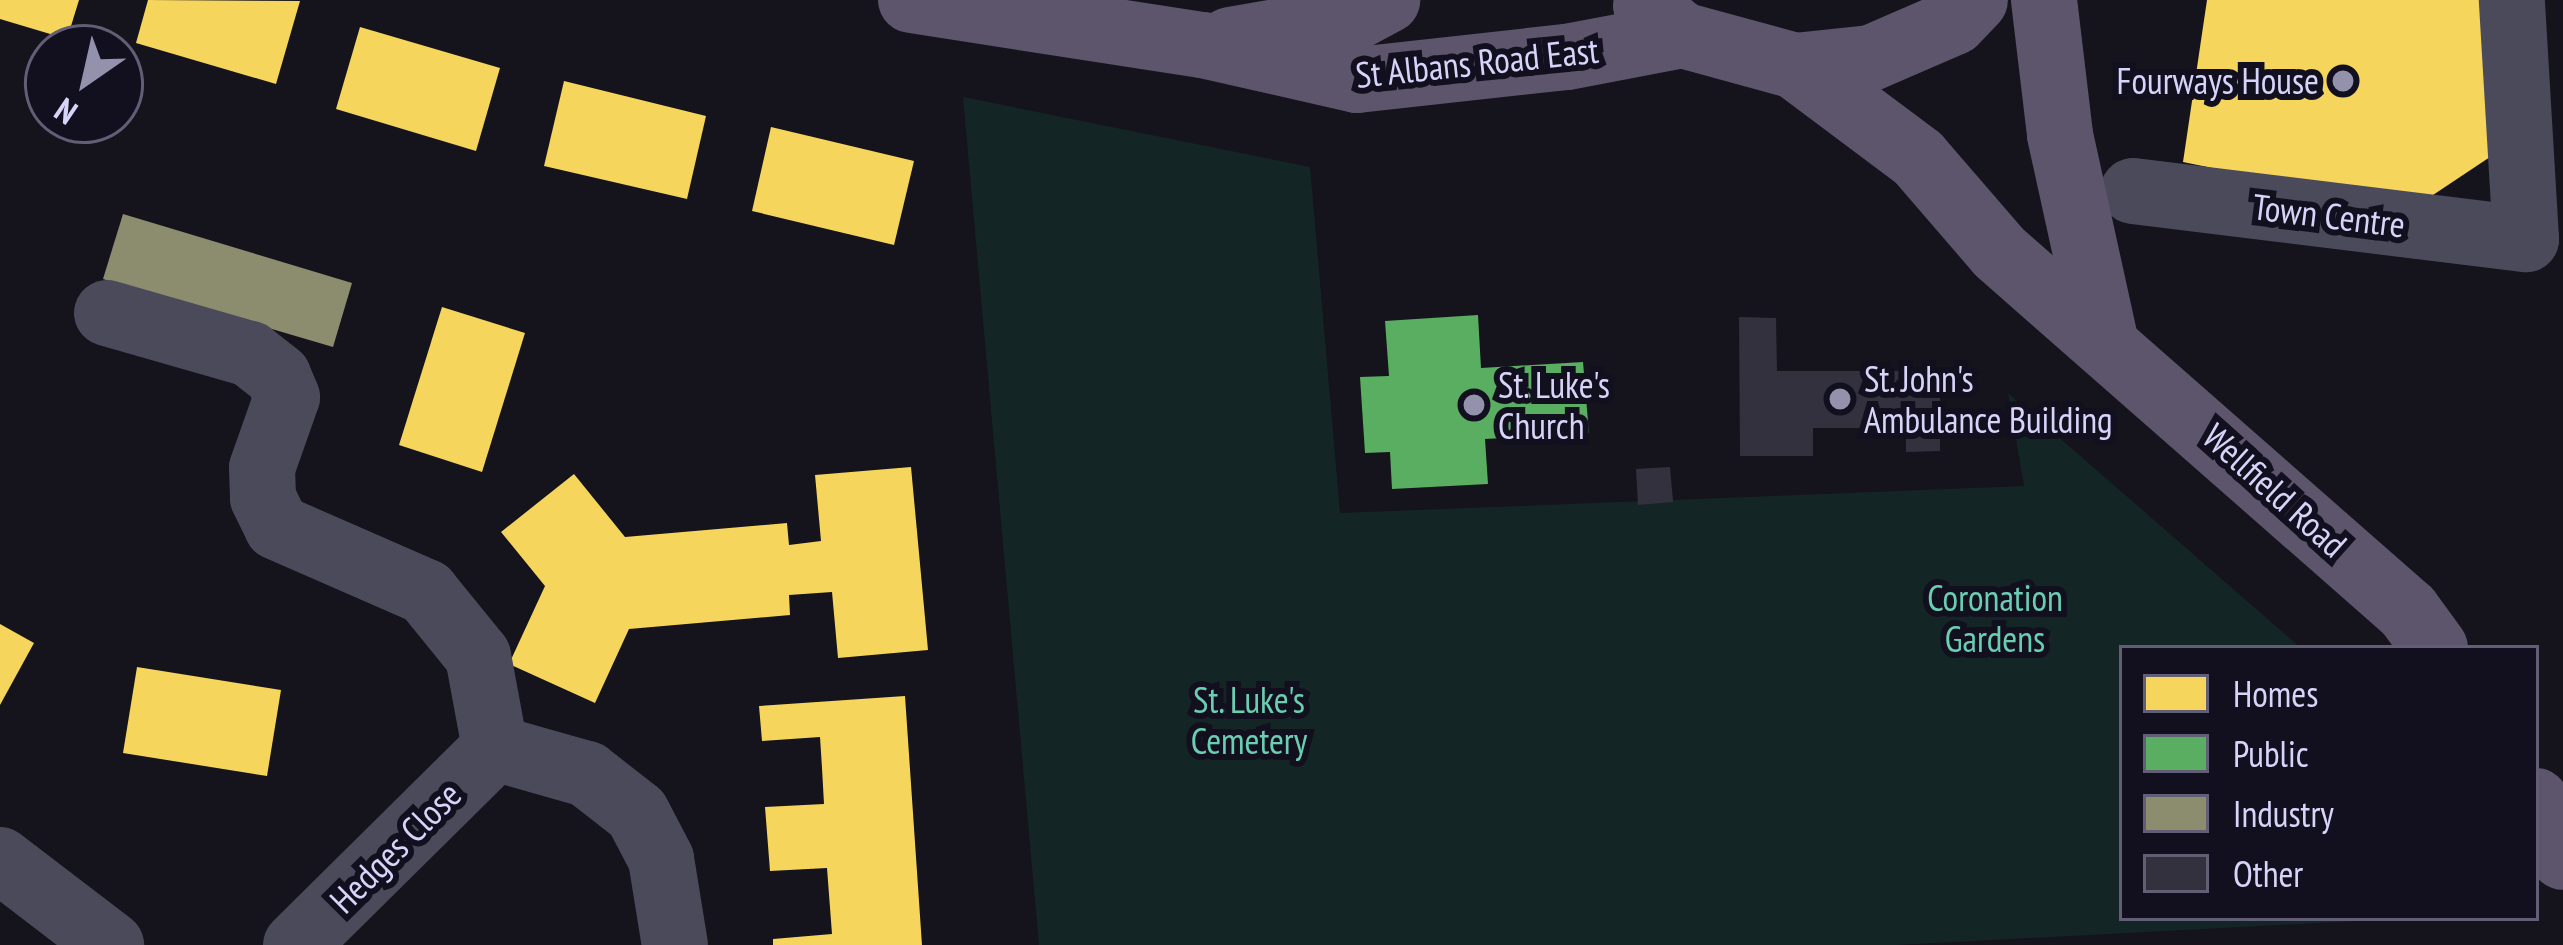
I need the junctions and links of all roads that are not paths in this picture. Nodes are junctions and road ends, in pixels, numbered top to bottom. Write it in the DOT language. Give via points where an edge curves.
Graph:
graph roads {
  1 [pos="911,0"];
  2 [pos="1387,0"];
  3 [pos="1975,0"];
  4 [pos="2044,0"];
  5 [pos="2512,0"];
  6 [pos="1660,17"];
  7 [pos="1203,45"];
  8 [pos="1795,66"];
  9 [pos="2132,191"];
  10 [pos="2544,241"];
  11 [pos="107,313"];
  12 [pos="2105,340"];
  13 [pos="2433,645"];
  14 [pos="495,748"];
  15 [pos="2539,807"];
  16 [pos="2563,857"];
  17 [pos="0,860"];
  18 [pos="111,945"];
  19 [pos="296,945"];
  20 [pos="675,945"];
  1 -- 7 [label="main road, St Albans Road East"];
  2 -- 7 [label="main road, St Albans Road East" via="1352,19"];
  3 -- 8 [label="main road" via="1954,22 1871,58"];
  4 -- 12 [label="main road" via="2060,135"];
  5 -- 10 [label="street, Town Centre"];
  6 -- 7 [label="main road, St Albans Road East" via="1567,57 1357,80"];
  6 -- 8 [label="main road"];
  8 -- 12 [label="main road, Wellfield Road" via="1918,158 2000,252"];
  9 -- 10 [label="street, Town Centre"];
  11 -- 14 [label="street" via="250,354 278,376 287,397 262,468 263,498 277,526 426,592 478,656"];
  12 -- 13 [label="main road, Wellfield Road" via="2408,611"];
  14 -- 19 [label="street, Hedges Close"];
  14 -- 20 [label="street" via="586,774 637,813 661,859"];
  15 -- 16 [label="main road"];
  17 -- 18 [label="street"];
}
